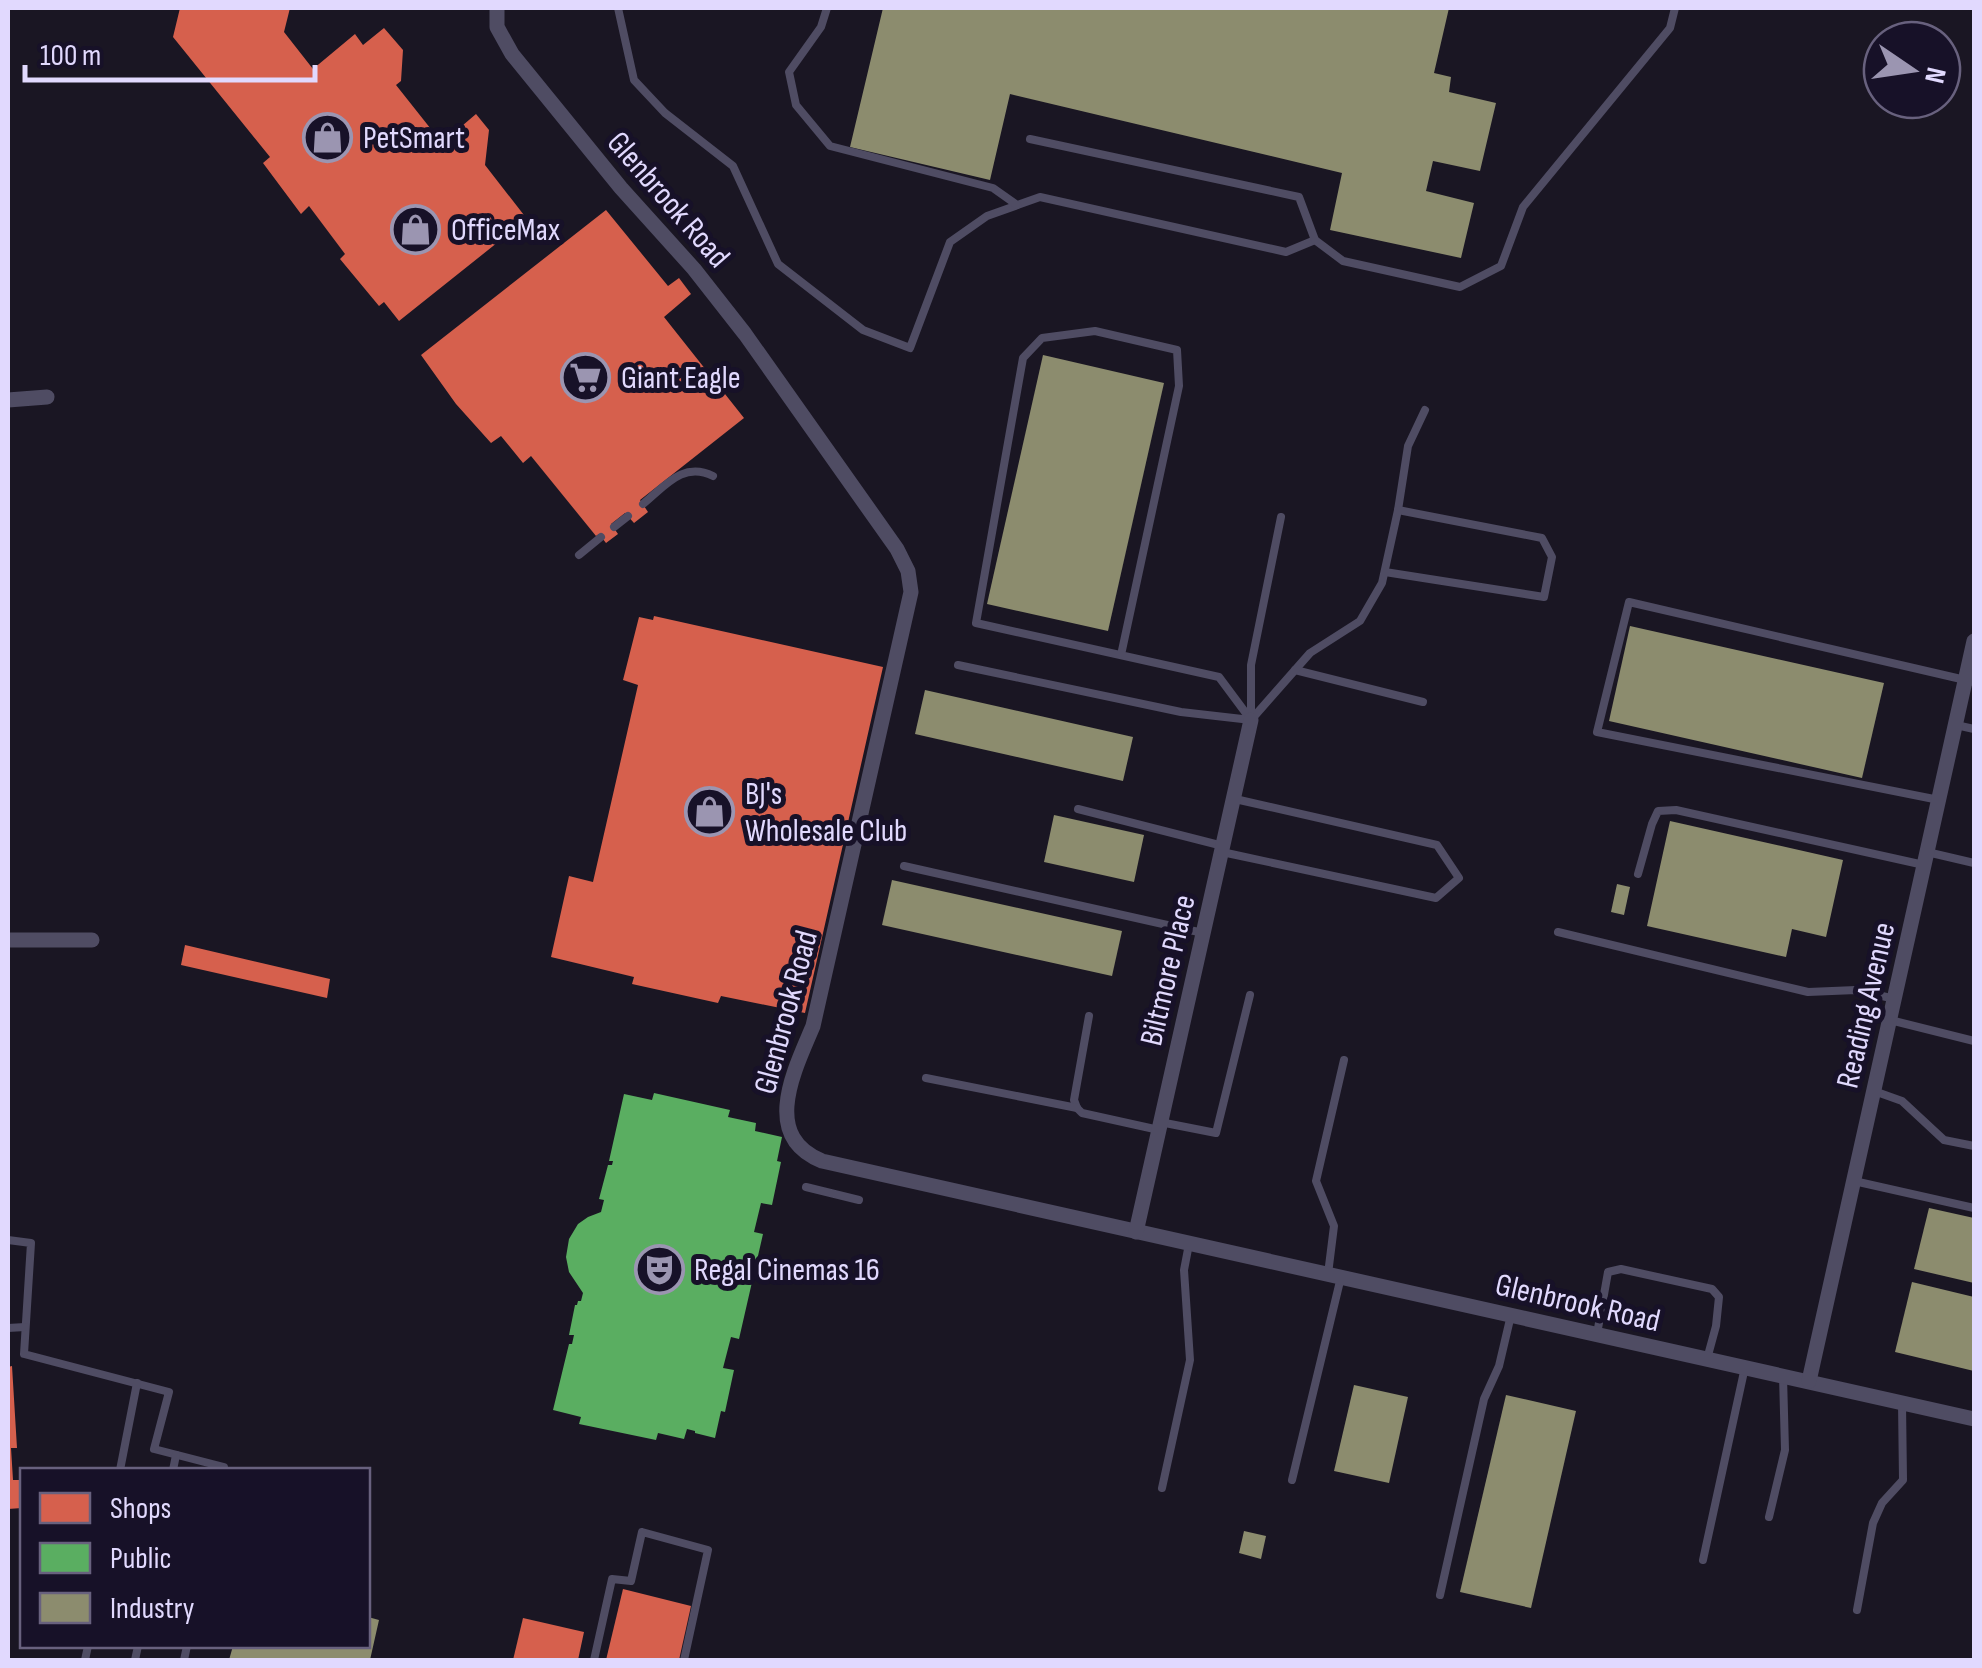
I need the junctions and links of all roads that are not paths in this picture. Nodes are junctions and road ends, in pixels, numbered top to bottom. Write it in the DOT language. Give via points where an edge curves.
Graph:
graph roads {
  1 [pos="496,8"];
  2 [pos="618,8"];
  3 [pos="828,8"];
  4 [pos="1675,8"];
  5 [pos="1030,139"];
  6 [pos="1017,206"];
  7 [pos="1315,240"];
  8 [pos="46,396"];
  9 [pos="8,400"];
  10 [pos="1425,410"];
  11 [pos="713,476"];
  12 [pos="642,504"];
  13 [pos="1398,510"];
  14 [pos="628,516"];
  15 [pos="1281,517"];
  16 [pos="614,528"];
  17 [pos="602,537"];
  18 [pos="579,555"];
  19 [pos="1385,572"];
  20 [pos="1974,641"];
  21 [pos="1120,655"];
  22 [pos="958,666"];
  23 [pos="1295,670"];
  24 [pos="1970,682"];
  25 [pos="1424,702"];
  26 [pos="1252,720"];
  27 [pos="1956,724"];
  28 [pos="1974,729"];
  29 [pos="1234,799"];
  30 [pos="1939,800"];
  31 [pos="1078,809"];
  32 [pos="1222,849"];
  33 [pos="1926,859"];
  34 [pos="1974,863"];
  35 [pos="904,866"];
  36 [pos="1638,874"];
  37 [pos="1558,932"];
  38 [pos="1203,933"];
  39 [pos="8,940"];
  40 [pos="92,940"];
  41 [pos="1250,995"];
  42 [pos="1894,998"];
  43 [pos="1089,1016"];
  44 [pos="1890,1020"];
  45 [pos="1974,1041"];
  46 [pos="1344,1060"];
  47 [pos="926,1078"];
  48 [pos="1874,1091"];
  49 [pos="1077,1108"];
  50 [pos="1160,1126"];
  51 [pos="1974,1146"];
  52 [pos="1854,1181"];
  53 [pos="806,1187"];
  54 [pos="859,1200"];
  55 [pos="1974,1208"];
  56 [pos="1136,1232"];
  57 [pos="8,1240"];
  58 [pos="1189,1244"];
  59 [pos="1334,1276"];
  60 [pos="1511,1315"];
  61 [pos="8,1328"];
  62 [pos="25,1328"];
  63 [pos="1597,1334"];
  64 [pos="1708,1359"];
  65 [pos="1745,1367"];
  66 [pos="1783,1376"];
  67 [pos="1809,1382"];
  68 [pos="138,1384"];
  69 [pos="1902,1403"];
  70 [pos="1974,1420"];
  71 [pos="176,1455"];
  72 [pos="120,1468"];
  73 [pos="173,1468"];
  74 [pos="224,1468"];
  75 [pos="1292,1480"];
  76 [pos="1162,1488"];
  77 [pos="1769,1517"];
  78 [pos="1703,1560"];
  79 [pos="1440,1594"];
  80 [pos="1857,1610"];
  81 [pos="594,1660"];
  82 [pos="684,1660"];
  1 -- 56 [label="street, Glenbrook Road" via="512,54 745,334 908,571 911,592 813,1026 791,1076 791,1136 822,1161"];
  2 -- 6 [label="lane" via="634,80 733,166 778,264 862,330 910,348 950,242 987,216"];
  3 -- 6 [label="lane" via="788,72 796,105 830,146 993,188"];
  4 -- 7 [label="lane" via="1670,28 1523,207 1500,266 1460,286 1344,261"];
  5 -- 7 [label="lane" via="1300,197"];
  6 -- 7 [label="lane" via="1040,198 1286,252"];
  8 -- 9 [label="street"];
  10 -- 13 [label="lane" via="1408,446"];
  11 -- 12 [label="lane" via="691,470"];
  13 -- 19 [label="lane"];
  13 -- 19 [label="lane" via="1542,538 1552,558 1544,597"];
  14 -- 16 [label="lane"];
  15 -- 26 [label="lane" via="1250,664"];
  17 -- 18 [label="lane"];
  19 -- 23 [label="lane" via="1360,621 1310,652"];
  20 -- 24 [label="street, Reading Avenue"];
  21 -- 21 [label="lane" via="976,622 1023,358 1042,338 1095,331 1177,350 1180,386"];
  21 -- 26 [label="lane" via="1219,678"];
  22 -- 26 [label="lane"];
  23 -- 25 [label="lane"];
  23 -- 26 [label="lane"];
  24 -- 27 [label="street, Reading Avenue"];
  24 -- 30 [label="lane" via="1628,602 1596,732"];
  26 -- 29 [label="street, Biltmore Place"];
  27 -- 28 [label="lane"];
  27 -- 30 [label="street, Reading Avenue"];
  29 -- 32 [label="street, Biltmore Place"];
  29 -- 32 [label="lane" via="1437,846 1458,878 1436,898"];
  30 -- 33 [label="street, Reading Avenue"];
  31 -- 32 [label="lane"];
  32 -- 38 [label="street, Biltmore Place"];
  33 -- 34 [label="lane"];
  33 -- 36 [label="lane" via="1676,810 1658,811"];
  33 -- 42 [label="street, Reading Avenue"];
  35 -- 38 [label="lane"];
  37 -- 42 [label="lane" via="1808,992 1856,990"];
  38 -- 50 [label="street, Biltmore Place"];
  39 -- 40 [label="street"];
  41 -- 50 [label="lane" via="1216,1134"];
  42 -- 44 [label="street, Reading Avenue"];
  43 -- 49 [label="lane"];
  44 -- 45 [label="lane"];
  44 -- 48 [label="street, Reading Avenue"];
  46 -- 59 [label="lane" via="1316,1182 1334,1226"];
  47 -- 49 [label="lane"];
  48 -- 51 [label="lane" via="1902,1102 1944,1140"];
  48 -- 52 [label="street, Reading Avenue"];
  49 -- 50 [label="lane"];
  50 -- 56 [label="street, Biltmore Place"];
  52 -- 55 [label="lane"];
  52 -- 67 [label="street, Reading Avenue"];
  53 -- 54 [label="lane"];
  56 -- 58 [label="street, Glenbrook Road"];
  57 -- 62 [label="lane" via="31,1243"];
  58 -- 59 [label="street, Glenbrook Road"];
  58 -- 76 [label="lane" via="1184,1270 1190,1360"];
  59 -- 60 [label="street, Glenbrook Road"];
  59 -- 75 [label="lane"];
  60 -- 63 [label="street, Glenbrook Road"];
  60 -- 79 [label="lane" via="1484,1399"];
  61 -- 62 [label="lane"];
  62 -- 68 [label="lane" via="24,1354"];
  63 -- 64 [label="street, Glenbrook Road"];
  63 -- 64 [label="lane" via="1608,1272 1712,1289 1719,1297"];
  64 -- 65 [label="street, Glenbrook Road"];
  65 -- 66 [label="street, Glenbrook Road"];
  65 -- 78 [label="lane"];
  66 -- 67 [label="street, Glenbrook Road"];
  66 -- 77 [label="lane" via="1785,1450"];
  67 -- 69 [label="street, Glenbrook Road"];
  68 -- 71 [label="lane" via="170,1392 154,1450"];
  68 -- 72 [label="lane"];
  69 -- 70 [label="street, Glenbrook Road"];
  69 -- 80 [label="lane" via="1902,1480 1873,1523"];
  71 -- 73 [label="lane"];
  71 -- 74 [label="lane"];
  81 -- 82 [label="lane" via="612,1579 631,1581 642,1532 708,1550"];
}
